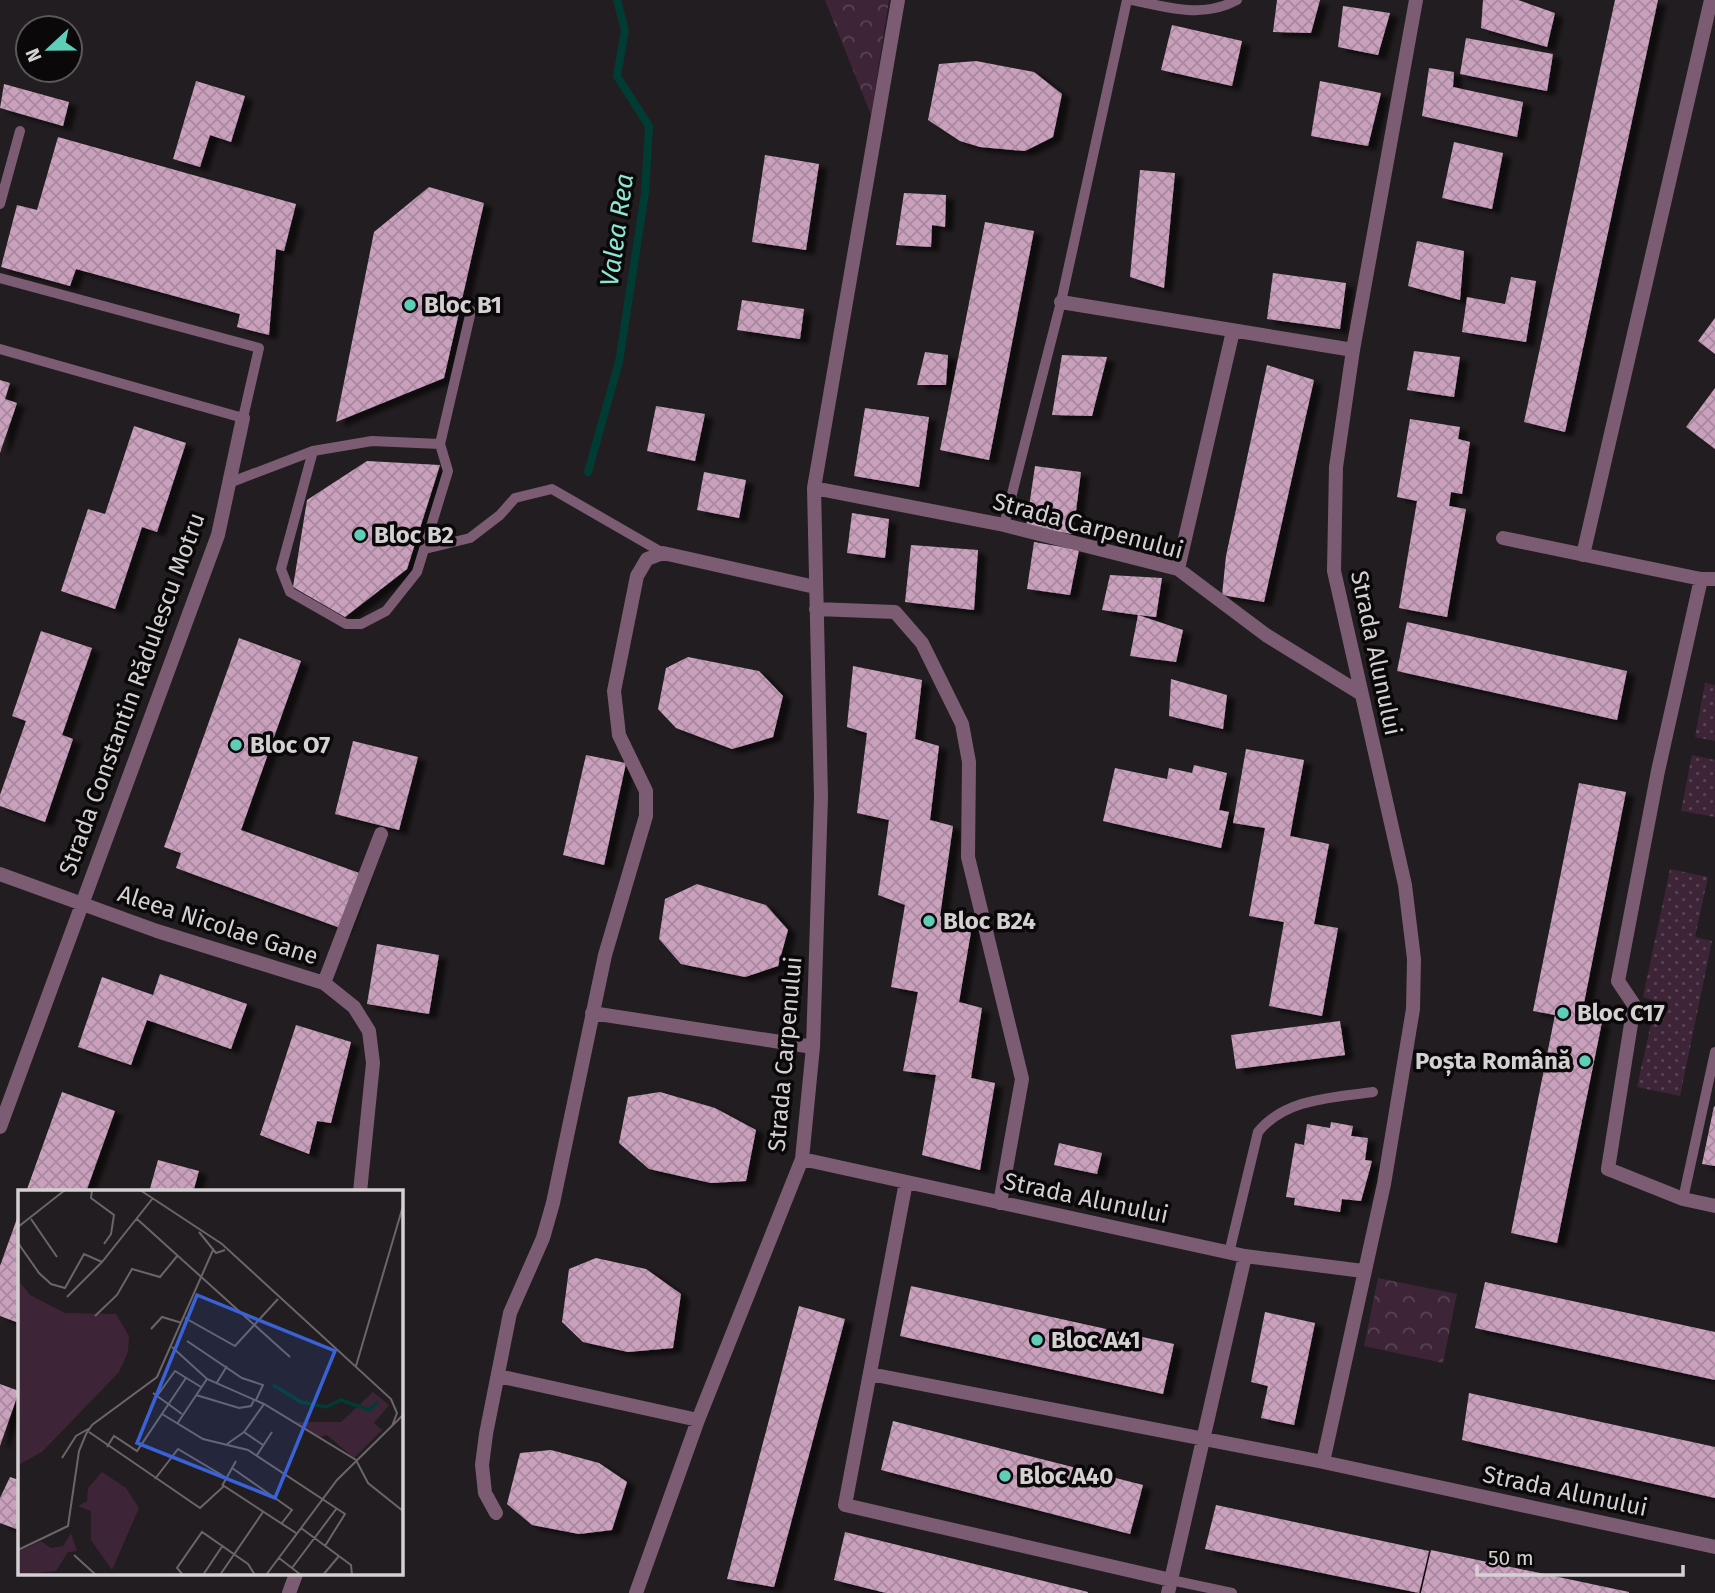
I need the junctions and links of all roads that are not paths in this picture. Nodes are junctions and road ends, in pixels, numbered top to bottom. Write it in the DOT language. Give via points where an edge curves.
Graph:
graph roads {
  1 [pos="898,0"];
  2 [pos="1130,0"];
  3 [pos="1237,0"];
  4 [pos="1416,0"];
  5 [pos="1711,0"];
  6 [pos="20,131"];
  7 [pos="0,204"];
  8 [pos="0,278"];
  9 [pos="1061,302"];
  10 [pos="471,311"];
  11 [pos="1233,331"];
  12 [pos="0,349"];
  13 [pos="1353,350"];
  14 [pos="243,418"];
  15 [pos="440,444"];
  16 [pos="313,451"];
  17 [pos="229,483"];
  18 [pos="814,488"];
  19 [pos="1004,525"];
  20 [pos="1503,538"];
  21 [pos="425,550"];
  22 [pos="663,553"];
  23 [pos="1583,555"];
  24 [pos="1178,569"];
  25 [pos="1708,579"];
  26 [pos="815,587"];
  27 [pos="816,609"];
  28 [pos="1360,694"];
  29 [pos="381,834"];
  30 [pos="0,874"];
  31 [pos="81,904"];
  32 [pos="324,983"];
  33 [pos="592,1013"];
  34 [pos="813,1047"];
  35 [pos="1715,1052"];
  36 [pos="1712,1085"];
  37 [pos="1373,1092"];
  38 [pos="0,1127"];
  39 [pos="802,1159"];
  40 [pos="906,1182"];
  41 [pos="360,1190"];
  42 [pos="1683,1199"];
  43 [pos="1000,1203"];
  44 [pos="1715,1206"];
  45 [pos="1229,1253"];
  46 [pos="1245,1256"];
  47 [pos="1363,1271"];
  48 [pos="870,1374"];
  49 [pos="498,1376"];
  50 [pos="698,1420"];
  51 [pos="1200,1440"];
  52 [pos="1323,1462"];
  53 [pos="496,1513"];
  54 [pos="1715,1547"];
  55 [pos="295,1576"];
  56 [pos="1169,1587"];
  57 [pos="289,1593"];
  58 [pos="636,1593"];
  59 [pos="1232,1593"];
  1 -- 18 [label="street, Strada Carpenului"];
  2 -- 3 [label="lane" via="1189,12"];
  2 -- 9 [label="lane"];
  4 -- 13 [label="street, Strada Alunului"];
  5 -- 23 [label="street"];
  6 -- 7 [label="lane"];
  8 -- 14 [label="lane" via="260,348"];
  9 -- 11 [label="street"];
  9 -- 19 [label="lane"];
  10 -- 15 [label="lane"];
  11 -- 13 [label="street"];
  11 -- 24 [label="street"];
  12 -- 14 [label="lane"];
  13 -- 28 [label="street, Strada Alunului" via="1336,467 1334,571"];
  14 -- 17 [label="street, Strada Constantin Rădulescu Motru"];
  15 -- 16 [label="lane" via="372,441"];
  15 -- 21 [label="lane" via="448,471"];
  16 -- 17 [label="lane"];
  16 -- 21 [label="lane" via="281,569 290,592 346,624 361,624 386,611 405,590"];
  17 -- 31 [label="street, Strada Constantin Rădulescu Motru" via="218,535"];
  18 -- 19 [label="street, Strada Carpenului"];
  18 -- 26 [label="street, Strada Carpenului"];
  19 -- 24 [label="street, Strada Carpenului"];
  20 -- 23 [label="street"];
  21 -- 22 [label="lane" via="470,538 515,498 552,489"];
  22 -- 26 [label="street"];
  22 -- 33 [label="street" via="647,559 637,576 614,691 619,735 646,791 646,816"];
  23 -- 25 [label="street"];
  24 -- 28 [label="street, Strada Carpenului" via="1266,635"];
  25 -- 42 [label="street" via="1658,771 1618,981 1634,1005 1608,1169"];
  26 -- 27 [label="street, Strada Carpenului"];
  27 -- 34 [label="street, Strada Carpenului" via="821,797"];
  27 -- 43 [label="street" via="895,612 922,643 962,724 969,762 968,857 1022,1079"];
  28 -- 47 [label="street, Strada Alunului" via="1405,884 1414,959 1413,1009 1384,1184"];
  29 -- 32 [label="street"];
  30 -- 31 [label="street, Strada Constantin Rădulescu Motru"];
  31 -- 32 [label="street, Aleea Nicolae Gane"];
  31 -- 38 [label="street, Strada Constantin Rădulescu Motru"];
  32 -- 41 [label="street, Aleea Nicolae Gane" via="354,1007 369,1031 373,1063"];
  33 -- 34 [label="street"];
  33 -- 49 [label="street" via="553,1203 510,1313"];
  34 -- 39 [label="street, Strada Carpenului"];
  35 -- 36 [label="lane"];
  36 -- 42 [label="lane"];
  37 -- 45 [label="lane" via="1306,1102 1269,1119 1258,1132"];
  39 -- 40 [label="street, Strada Alunului"];
  39 -- 50 [label="street, Strada Carpenului"];
  40 -- 43 [label="street, Strada Alunului"];
  40 -- 48 [label="street"];
  42 -- 44 [label="street"];
  43 -- 45 [label="street, Strada Alunului"];
  45 -- 46 [label="street, Strada Alunului"];
  46 -- 47 [label="street, Strada Alunului"];
  46 -- 51 [label="street"];
  47 -- 52 [label="street, Strada Alunului"];
  48 -- 51 [label="street, Strada Alunului"];
  48 -- 56 [label="street" via="845,1504"];
  49 -- 50 [label="street"];
  49 -- 53 [label="street" via="482,1465 485,1493"];
  50 -- 58 [label="street, Strada Carpenului"];
  51 -- 52 [label="street, Strada Alunului"];
  51 -- 56 [label="street"];
  52 -- 54 [label="street, Strada Alunului"];
  55 -- 57 [label="street"];
  56 -- 59 [label="lane"];
}
